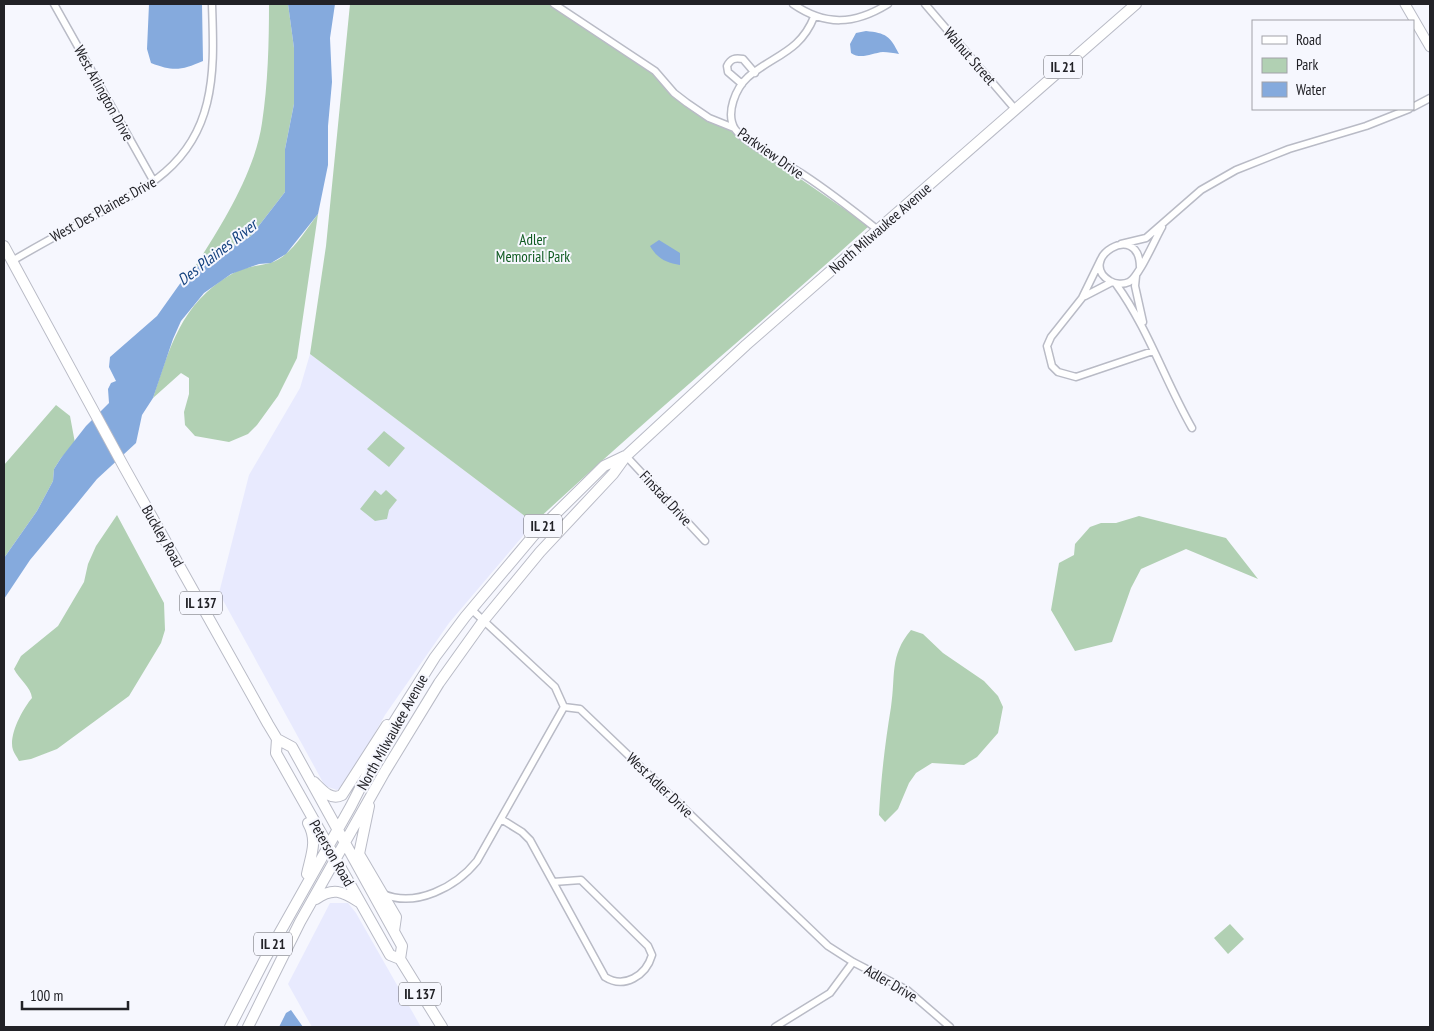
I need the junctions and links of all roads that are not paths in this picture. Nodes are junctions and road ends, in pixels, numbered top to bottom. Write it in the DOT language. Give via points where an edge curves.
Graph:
graph roads {
  1 [pos="54,4"];
  2 [pos="212,4"];
  3 [pos="554,4"];
  4 [pos="793,4"];
  5 [pos="888,4"];
  6 [pos="925,4"];
  7 [pos="1136,4"];
  8 [pos="1405,4"];
  9 [pos="814,18"];
  10 [pos="1430,47"];
  11 [pos="755,73"];
  12 [pos="742,84"];
  13 [pos="1430,98"];
  14 [pos="1414,106"];
  15 [pos="1016,109"];
  16 [pos="1406,110"];
  17 [pos="734,128"];
  18 [pos="154,182"];
  19 [pos="1165,222"];
  20 [pos="878,230"];
  21 [pos="1121,244"];
  22 [pos="4,246"];
  23 [pos="1101,259"];
  24 [pos="12,261"];
  25 [pos="1140,267"];
  26 [pos="1136,276"];
  27 [pos="1114,283"];
  28 [pos="1082,298"];
  29 [pos="1147,338"];
  30 [pos="1153,350"];
  31 [pos="1192,428"];
  32 [pos="626,456"];
  33 [pos="705,541"];
  34 [pos="472,609"];
  35 [pos="484,620"];
  36 [pos="564,706"];
  37 [pos="397,716"];
  38 [pos="277,739"];
  39 [pos="305,771"];
  40 [pos="287,775"];
  41 [pos="368,802"];
  42 [pos="501,819"];
  43 [pos="337,830"];
  44 [pos="345,845"];
  45 [pos="328,846"];
  46 [pos="336,860"];
  47 [pos="553,882"];
  48 [pos="304,888"];
  49 [pos="382,894"];
  50 [pos="404,899"];
  51 [pos="313,901"];
  52 [pos="361,903"];
  53 [pos="394,915"];
  54 [pos="394,931"];
  55 [pos="400,959"];
  56 [pos="853,962"];
  57 [pos="230,1027"];
  58 [pos="248,1027"];
  59 [pos="442,1027"];
  60 [pos="775,1027"];
  61 [pos="950,1027"];
  1 -- 18 [label="street, West Arlington Drive"];
  2 -- 18 [label="street, West Des Plaines Drive" via="211,85 202,119 192,142 176,163"];
  3 -- 17 [label="street" via="655,71 674,94 687,103 709,118"];
  4 -- 9 [label="street"];
  5 -- 9 [label="street" via="852,19"];
  6 -- 15 [label="street, Walnut Street"];
  7 -- 15 [label="main road, North Milwaukee Avenue / IL 21"];
  8 -- 10 [label="main road"];
  9 -- 11 [label="street, Parkview Drive" via="800,42"];
  11 -- 12 [label="street, Parkview Drive"];
  11 -- 12 [label="street" via="743,59 730,60 728,72"];
  12 -- 17 [label="street, Parkview Drive" via="732,108"];
  13 -- 14 [label="street"];
  15 -- 20 [label="main road, North Milwaukee Avenue / IL 21"];
  16 -- 19 [label="street" via="1366,126 1289,148 1236,170 1201,190"];
  17 -- 20 [label="street, Parkview Drive"];
  18 -- 24 [label="street, West Des Plaines Drive"];
  19 -- 21 [label="street" via="1146,238"];
  19 -- 25 [label="street"];
  20 -- 32 [label="main road, North Milwaukee Avenue / IL 21" via="746,345"];
  21 -- 23 [label="street" via="1109,248"];
  21 -- 25 [label="street" via="1138,254"];
  22 -- 24 [label="main road, Buckley Road / IL 137"];
  23 -- 27 [label="street" via="1102,272"];
  23 -- 28 [label="street"];
  24 -- 38 [label="main road, Buckley Road / IL 137"];
  25 -- 26 [label="street"];
  26 -- 27 [label="street" via="1129,282"];
  26 -- 29 [label="street" via="1138,304"];
  27 -- 28 [label="street" via="1095,289"];
  27 -- 29 [label="street" via="1131,304"];
  28 -- 30 [label="street" via="1050,336 1048,356 1058,372 1076,378"];
  29 -- 30 [label="street"];
  30 -- 31 [label="street"];
  32 -- 33 [label="street, Finstad Drive"];
  32 -- 34 [label="main road, North Milwaukee Avenue / IL 21" via="604,466 553,515"];
  32 -- 35 [label="main road, North Milwaukee Avenue / IL 21" via="614,474 540,552"];
  34 -- 35 [label="street"];
  34 -- 37 [label="main road, North Milwaukee Avenue / IL 21"];
  35 -- 36 [label="street" via="555,686"];
  35 -- 41 [label="main road, North Milwaukee Avenue / IL 21" via="439,683"];
  36 -- 42 [label="street"];
  36 -- 56 [label="street, West Adler Drive" via="580,709 828,946"];
  37 -- 39 [label="main road" via="384,728 342,795 336,798 327,794"];
  37 -- 43 [label="main road, North Milwaukee Avenue / IL 21"];
  38 -- 39 [label="main road, Buckley Road / IL 137" via="292,747"];
  38 -- 40 [label="main road, Peterson Road / IL 137" via="276,754"];
  39 -- 43 [label="main road, Buckley Road / IL 137"];
  40 -- 45 [label="main road, Peterson Road / IL 137"];
  40 -- 48 [label="main road" via="286,785 314,837"];
  41 -- 44 [label="main road, North Milwaukee Avenue / IL 21"];
  41 -- 49 [label="main road" via="370,808 359,854"];
  42 -- 47 [label="street" via="530,840"];
  42 -- 50 [label="street" via="469,871 427,895"];
  43 -- 44 [label="main road, Buckley Road / IL 137"];
  43 -- 45 [label="main road, North Milwaukee Avenue / IL 21"];
  44 -- 46 [label="main road, North Milwaukee Avenue / IL 21"];
  44 -- 54 [label="main road, Peterson Road / IL 137"];
  45 -- 46 [label="main road, Peterson Road / IL 137"];
  45 -- 48 [label="main road, North Milwaukee Avenue / IL 21"];
  46 -- 51 [label="main road, North Milwaukee Avenue / IL 21"];
  46 -- 52 [label="main road, Peterson Road / IL 137"];
  47 -- 47 [label="street" via="605,976 622,982 644,972 652,955 648,946 581,880"];
  48 -- 57 [label="main road, North Milwaukee Avenue / IL 21"];
  49 -- 50 [label="street"];
  49 -- 53 [label="main road"];
  50 -- 53 [label="street"];
  51 -- 52 [label="main road" via="335,890"];
  51 -- 58 [label="main road, North Milwaukee Avenue / IL 21"];
  52 -- 55 [label="main road, Peterson Road / IL 137" via="390,956"];
  53 -- 54 [label="main road"];
  54 -- 55 [label="main road, Peterson Road / IL 137" via="402,946"];
  55 -- 59 [label="main road, Peterson Road / IL 137"];
  56 -- 60 [label="street" via="830,992"];
  56 -- 61 [label="street, Adler Drive" via="907,990"];
}
